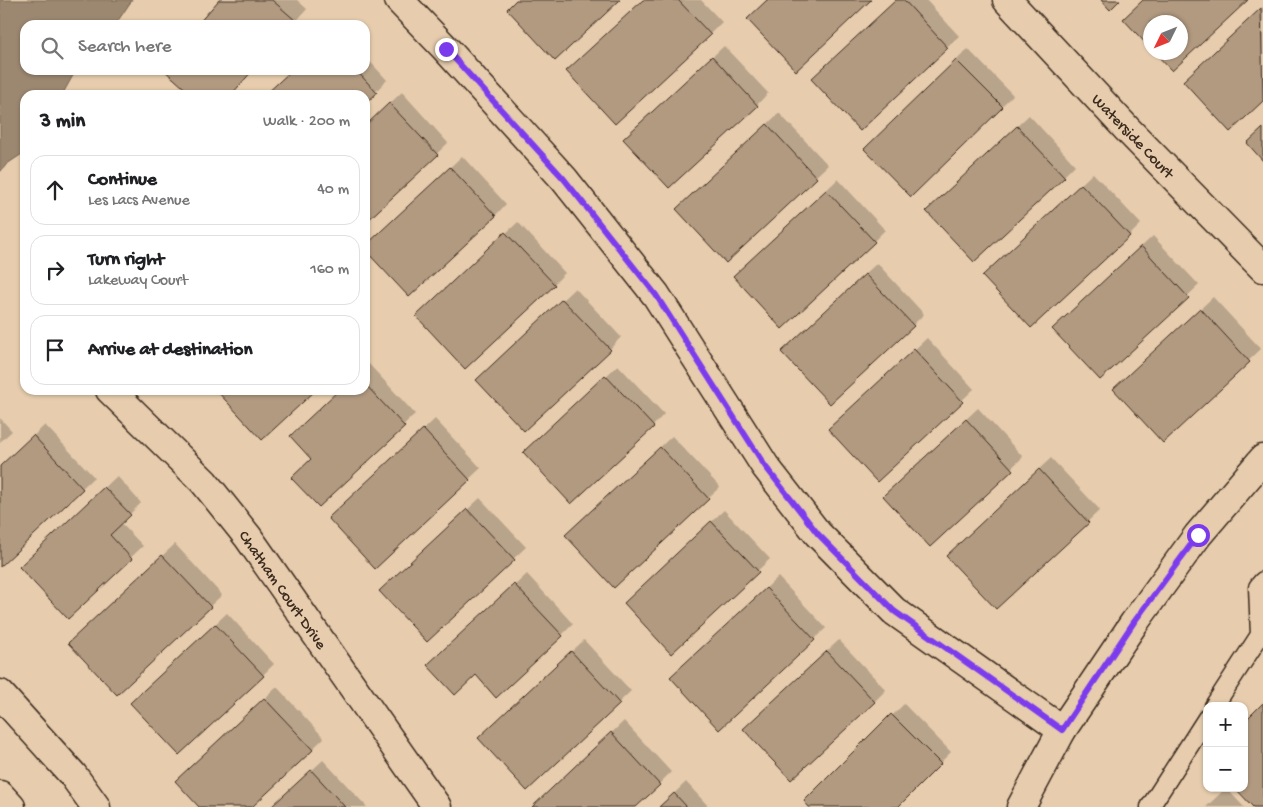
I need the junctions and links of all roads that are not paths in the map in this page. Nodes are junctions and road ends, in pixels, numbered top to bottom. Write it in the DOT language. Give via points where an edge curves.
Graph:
graph roads {
  1 [pos="399,0"];
  2 [pos="1007,0"];
  3 [pos="1263,268"];
  4 [pos="115,395"];
  5 [pos="1263,459"];
  6 [pos="1263,581"];
  7 [pos="1261,636"];
  8 [pos="0,694"];
  9 [pos="1217,702"];
  10 [pos="1203,724"];
  11 [pos="1062,730"];
  12 [pos="0,795"];
  13 [pos="11,807"];
  14 [pos="96,807"];
  15 [pos="437,807"];
  16 [pos="1021,807"];
  17 [pos="1150,807"];
  1 -- 11 [label="street" via="564,179 656,295 765,466 818,534 894,611"];
  2 -- 3 [label="street, Waterside Court"];
  4 -- 15 [label="street, Chatham Court Drive" via="204,482 248,537"];
  5 -- 11 [label="street" via="1198,535 1134,622"];
  6 -- 7 [label="lane" via="1258,587"];
  7 -- 9 [label="lane"];
  8 -- 14 [label="street" via="73,775"];
  10 -- 17 [label="lane"];
  11 -- 16 [label="street"];
  12 -- 13 [label="street"];
}
